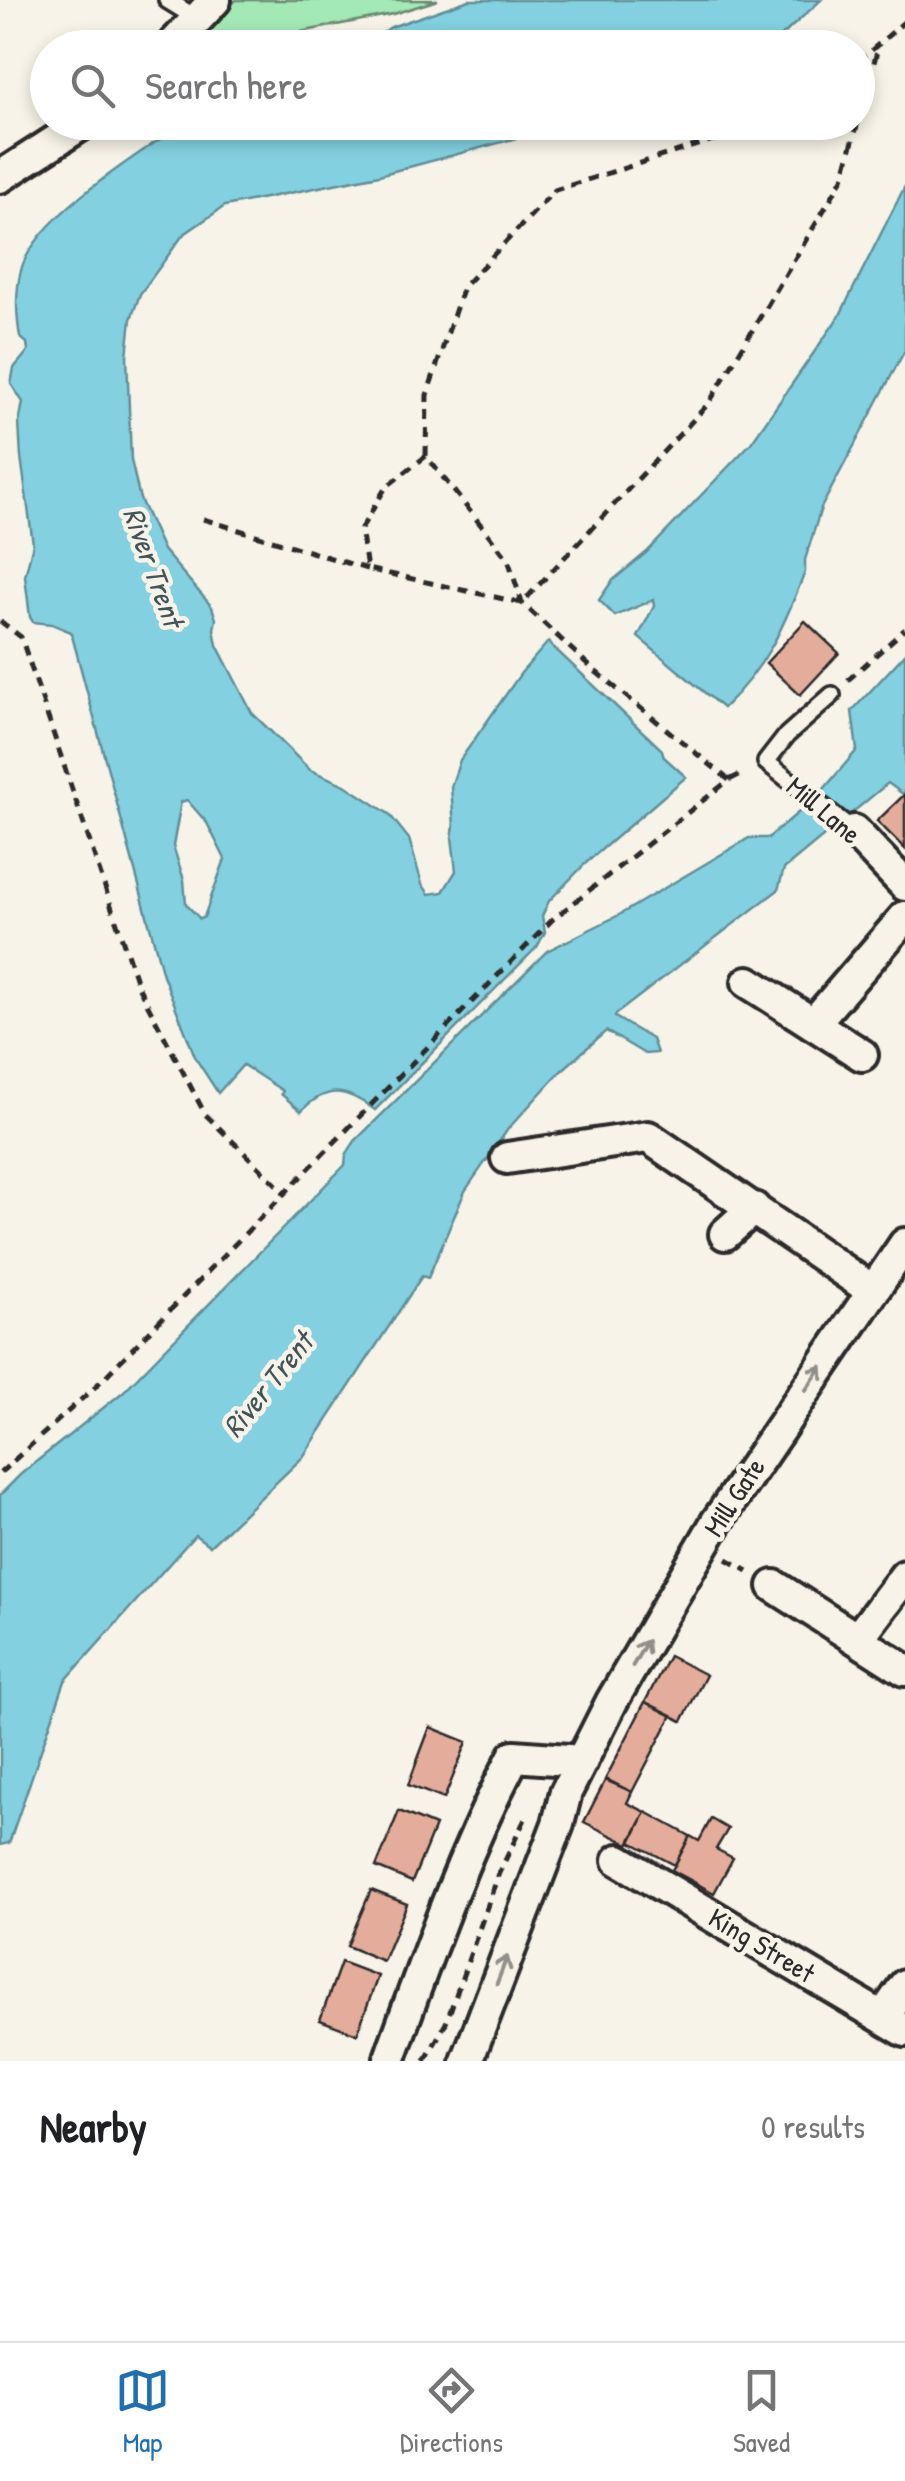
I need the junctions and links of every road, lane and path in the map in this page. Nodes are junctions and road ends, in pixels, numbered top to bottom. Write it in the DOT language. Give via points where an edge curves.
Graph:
graph roads {
  1 [pos="166,0"];
  2 [pos="206,9"];
  3 [pos="905,21"];
  4 [pos="187,30"];
  5 [pos="879,44"];
  6 [pos="875,47"];
  7 [pos="875,59"];
  8 [pos="57,140"];
  9 [pos="713,140"];
  10 [pos="853,140"];
  11 [pos="0,177"];
  12 [pos="426,456"];
  13 [pos="203,518"];
  14 [pos="366,568"];
  15 [pos="522,604"];
  16 [pos="0,621"];
  17 [pos="905,628"];
  18 [pos="832,695"];
  19 [pos="766,762"];
  20 [pos="729,780"];
  21 [pos="854,830"];
  22 [pos="905,885"];
  23 [pos="905,917"];
  24 [pos="748,982"];
  25 [pos="813,1024"];
  26 [pos="862,1056"];
  27 [pos="508,1158"];
  28 [pos="286,1194"];
  29 [pos="754,1208"];
  30 [pos="725,1234"];
  31 [pos="905,1244"];
  32 [pos="873,1291"];
  33 [pos="0,1473"];
  34 [pos="703,1545"];
  35 [pos="905,1576"];
  36 [pos="774,1586"];
  37 [pos="858,1638"];
  38 [pos="905,1670"];
  39 [pos="582,1761"];
  40 [pos="619,1860"];
  41 [pos="905,1985"];
  42 [pos="894,2024"];
  43 [pos="390,2058"];
  44 [pos="467,2061"];
  1 -- 2 [label="lane"];
  2 -- 4 [label="street"];
  3 -- 5 [label="path"];
  5 -- 6 [label="path"];
  5 -- 7 [label="path"];
  8 -- 11 [label="street"];
  9 -- 12 [label="path" via="555,190 463,288 427,396"];
  10 -- 15 [label="path" via="843,178 710,403"];
  12 -- 14 [label="path" via="386,487 361,529"];
  12 -- 15 [label="path" via="508,559"];
  13 -- 14 [label="path"];
  14 -- 15 [label="path"];
  15 -- 20 [label="path"];
  16 -- 28 [label="path" via="21,637 138,986 206,1114"];
  17 -- 18 [label="path"];
  18 -- 19 [label="lane, Mill Lane"];
  19 -- 20 [label="path"];
  19 -- 21 [label="lane, Mill Lane"];
  20 -- 28 [label="path" via="552,920"];
  21 -- 22 [label="street, Mill Lane"];
  23 -- 25 [label="street"];
  24 -- 25 [label="street"];
  25 -- 26 [label="street"];
  27 -- 29 [label="street" via="648,1137"];
  28 -- 33 [label="path" via="96,1387"];
  29 -- 30 [label="street"];
  29 -- 32 [label="street"];
  31 -- 32 [label="street, Mill Gate"];
  34 -- 32 [label="street, Mill Gate, one-way"];
  34 -- 36 [label="path"];
  39 -- 34 [label="street, Mill Gate, one-way"];
  35 -- 37 [label="street"];
  36 -- 37 [label="street"];
  37 -- 38 [label="street"];
  39 -- 43 [label="street" via="514,1756 447,1902"];
  44 -- 39 [label="street, Mill Gate, one-way"];
  40 -- 42 [label="street, King Street"];
  41 -- 42 [label="street"];
}
